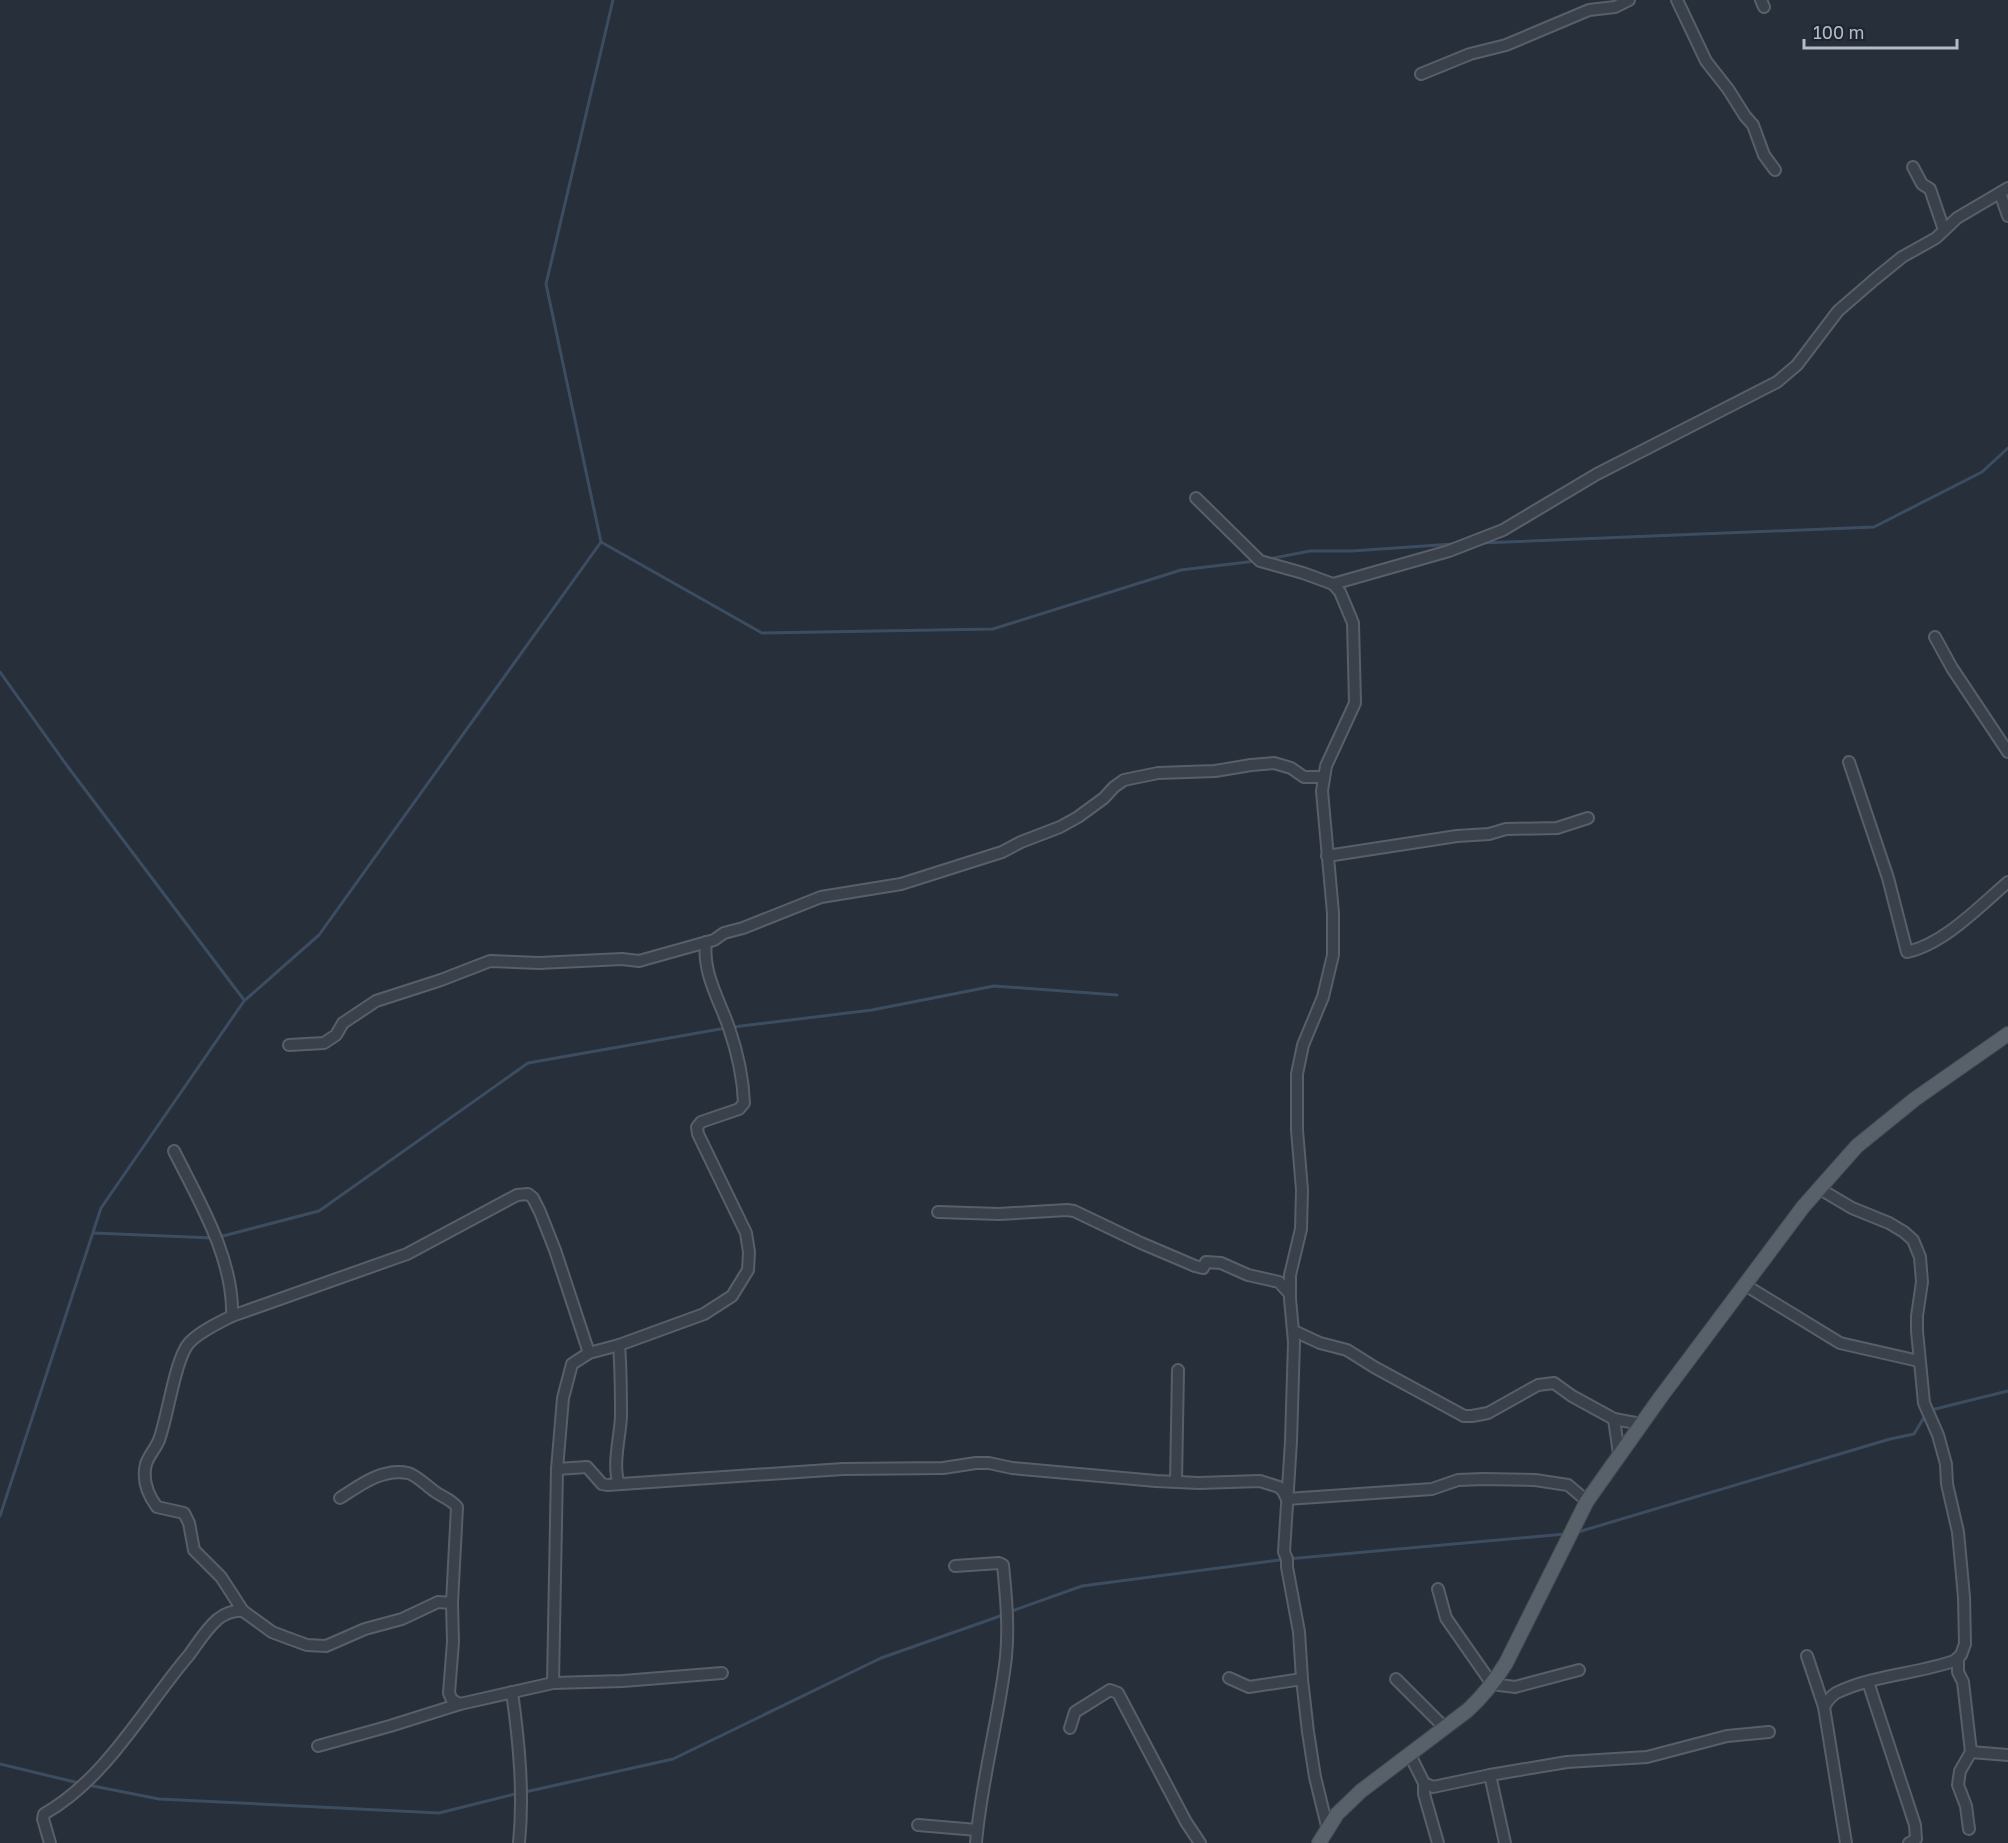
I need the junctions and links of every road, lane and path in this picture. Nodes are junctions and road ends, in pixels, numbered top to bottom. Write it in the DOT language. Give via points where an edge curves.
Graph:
graph roads {
  1 [pos="1629,0"];
  2 [pos="1677,0"];
  3 [pos="1421,74"];
  4 [pos="1913,167"];
  5 [pos="1775,170"];
  6 [pos="2004,190"];
  7 [pos="2008,216"];
  8 [pos="1944,230"];
  9 [pos="1196,498"];
  10 [pos="1333,584"];
  11 [pos="1935,637"];
  12 [pos="2008,752"];
  13 [pos="1849,762"];
  14 [pos="1324,777"];
  15 [pos="1588,818"];
  16 [pos="1327,856"];
  17 [pos="2008,882"];
  18 [pos="706,942"];
  19 [pos="2008,1034"];
  20 [pos="289,1045"];
  21 [pos="174,1151"];
  22 [pos="1820,1189"];
  23 [pos="938,1212"];
  24 [pos="1745,1285"];
  25 [pos="1290,1294"];
  26 [pos="231,1316"];
  27 [pos="1294,1331"];
  28 [pos="619,1345"];
  29 [pos="589,1353"];
  30 [pos="1920,1360"];
  31 [pos="1178,1370"];
  32 [pos="1614,1419"];
  33 [pos="1641,1424"];
  34 [pos="1619,1454"];
  35 [pos="557,1469"];
  36 [pos="1176,1482"];
  37 [pos="619,1484"];
  38 [pos="340,1498"];
  39 [pos="1287,1499"];
  40 [pos="1587,1501"];
  41 [pos="955,1566"];
  42 [pos="1438,1589"];
  43 [pos="452,1603"];
  44 [pos="243,1611"];
  45 [pos="1807,1656"];
  46 [pos="1958,1659"];
  47 [pos="1579,1670"];
  48 [pos="722,1673"];
  49 [pos="1229,1678"];
  50 [pos="1302,1679"];
  51 [pos="1396,1679"];
  52 [pos="553,1683"];
  53 [pos="1868,1683"];
  54 [pos="1492,1684"];
  55 [pos="512,1692"];
  56 [pos="460,1704"];
  57 [pos="1824,1707"];
  58 [pos="1070,1728"];
  59 [pos="1445,1728"];
  60 [pos="1769,1732"];
  61 [pos="318,1746"];
  62 [pos="1971,1752"];
  63 [pos="1410,1755"];
  64 [pos="2008,1755"];
  65 [pos="1490,1774"];
  66 [pos="1424,1783"];
  67 [pos="918,1825"];
  68 [pos="1969,1829"];
  69 [pos="977,1830"];
  70 [pos="1328,1830"];
  71 [pos="50,1843"];
  72 [pos="519,1843"];
  73 [pos="976,1843"];
  74 [pos="1200,1843"];
  75 [pos="1319,1843"];
  76 [pos="1438,1843"];
  77 [pos="1505,1843"];
  78 [pos="1846,1843"];
  79 [pos="1910,1843"];
  1 -- 3 [label="street" via="1615,7 1589,10 1506,45 1470,54"];
  2 -- 5 [label="street" via="1706,61 1753,125 1764,155"];
  4 -- 8 [label="street" via="1922,184 1930,189"];
  6 -- 7 [label="street"];
  6 -- 8 [label="street"];
  8 -- 10 [label="street" via="1902,257 1839,311 1797,365 1777,382 1598,474 1503,530 1449,551"];
  9 -- 10 [label="street" via="1260,561"];
  10 -- 14 [label="street" via="1353,623 1356,695 1353,712"];
  11 -- 12 [label="street"];
  13 -- 17 [label="street" via="1888,878 1907,952 1919,950 1958,924"];
  14 -- 16 [label="street"];
  14 -- 18 [label="street" via="1304,777 1292,768 1274,764 1158,773 1124,780 1078,817 1002,852 901,884 821,897"];
  15 -- 16 [label="street" via="1557,828 1506,829"];
  16 -- 25 [label="street" via="1334,945 1323,997 1303,1045 1297,1074 1301,1212"];
  18 -- 20 [label="street" via="639,961 490,961 375,1001 342,1023 336,1035 324,1043"];
  18 -- 28 [label="street" via="710,979 734,1045 744,1102 697,1127 746,1233 748,1270 732,1296 719,1306"];
  19 -- 22 [label="main road" via="1915,1098 1857,1146"];
  21 -- 26 [label="street" via="216,1238 229,1282"];
  22 -- 24 [label="main road"];
  22 -- 30 [label="street" via="1889,1223 1917,1247 1922,1272 1917,1316"];
  23 -- 25 [label="street" via="1074,1211 1195,1266 1221,1263 1279,1282"];
  24 -- 30 [label="street" via="1840,1343"];
  24 -- 33 [label="main road"];
  25 -- 27 [label="street"];
  26 -- 29 [label="street" via="407,1254 517,1194 528,1194 555,1250"];
  26 -- 44 [label="street" via="189,1343 181,1358 159,1440 146,1464 146,1482 149,1496 158,1507 184,1513 194,1550 220,1577"];
  27 -- 32 [label="street" via="1347,1350 1464,1416 1488,1413 1538,1385 1554,1383"];
  27 -- 39 [label="street"];
  28 -- 29 [label="street"];
  28 -- 37 [label="street"];
  29 -- 35 [label="street" via="572,1364 566,1380"];
  30 -- 46 [label="street" via="1924,1403 1944,1456 1958,1532 1965,1644"];
  31 -- 36 [label="street"];
  32 -- 33 [label="street"];
  32 -- 34 [label="street"];
  33 -- 34 [label="main road"];
  34 -- 40 [label="main road"];
  35 -- 37 [label="street" via="587,1467 602,1484"];
  35 -- 52 [label="street"];
  36 -- 37 [label="street" via="976,1463 943,1468 843,1469"];
  36 -- 39 [label="street" via="1260,1481 1279,1487"];
  38 -- 43 [label="street" via="373,1477 410,1473 453,1501 457,1507"];
  39 -- 40 [label="street" via="1432,1489 1458,1480 1483,1479 1568,1485"];
  39 -- 50 [label="street" via="1284,1552 1299,1632"];
  40 -- 54 [label="main road"];
  41 -- 69 [label="street" via="1002,1565 1006,1600 1006,1655"];
  42 -- 54 [label="street" via="1446,1618"];
  43 -- 44 [label="street" via="438,1602 326,1646 272,1632"];
  43 -- 56 [label="street" via="449,1693"];
  44 -- 71 [label="street" via="234,1610 217,1620 112,1754 84,1784 44,1815"];
  45 -- 57 [label="street"];
  46 -- 53 [label="street"];
  46 -- 62 [label="street"];
  47 -- 54 [label="street" via="1515,1687"];
  48 -- 52 [label="street"];
  49 -- 50 [label="street" via="1249,1687"];
  50 -- 70 [label="street"];
  51 -- 59 [label="street"];
  52 -- 55 [label="street"];
  53 -- 57 [label="street" via="1835,1694"];
  53 -- 79 [label="street" via="1915,1825 1916,1839"];
  54 -- 59 [label="main road"];
  55 -- 56 [label="street"];
  55 -- 72 [label="street" via="522,1801"];
  56 -- 61 [label="street"];
  57 -- 78 [label="street"];
  58 -- 74 [label="street" via="1075,1712 1110,1690 1118,1693"];
  59 -- 63 [label="main road"];
  60 -- 65 [label="street" via="1726,1736 1647,1757 1567,1762"];
  62 -- 64 [label="street"];
  62 -- 68 [label="street" via="1960,1771 1958,1785"];
  63 -- 66 [label="street"];
  63 -- 70 [label="main road" via="1360,1791 1337,1814"];
  65 -- 66 [label="street" via="1433,1787"];
  65 -- 77 [label="street"];
  66 -- 76 [label="street"];
  67 -- 69 [label="street"];
  69 -- 73 [label="street"];
  70 -- 75 [label="main road"];
}
